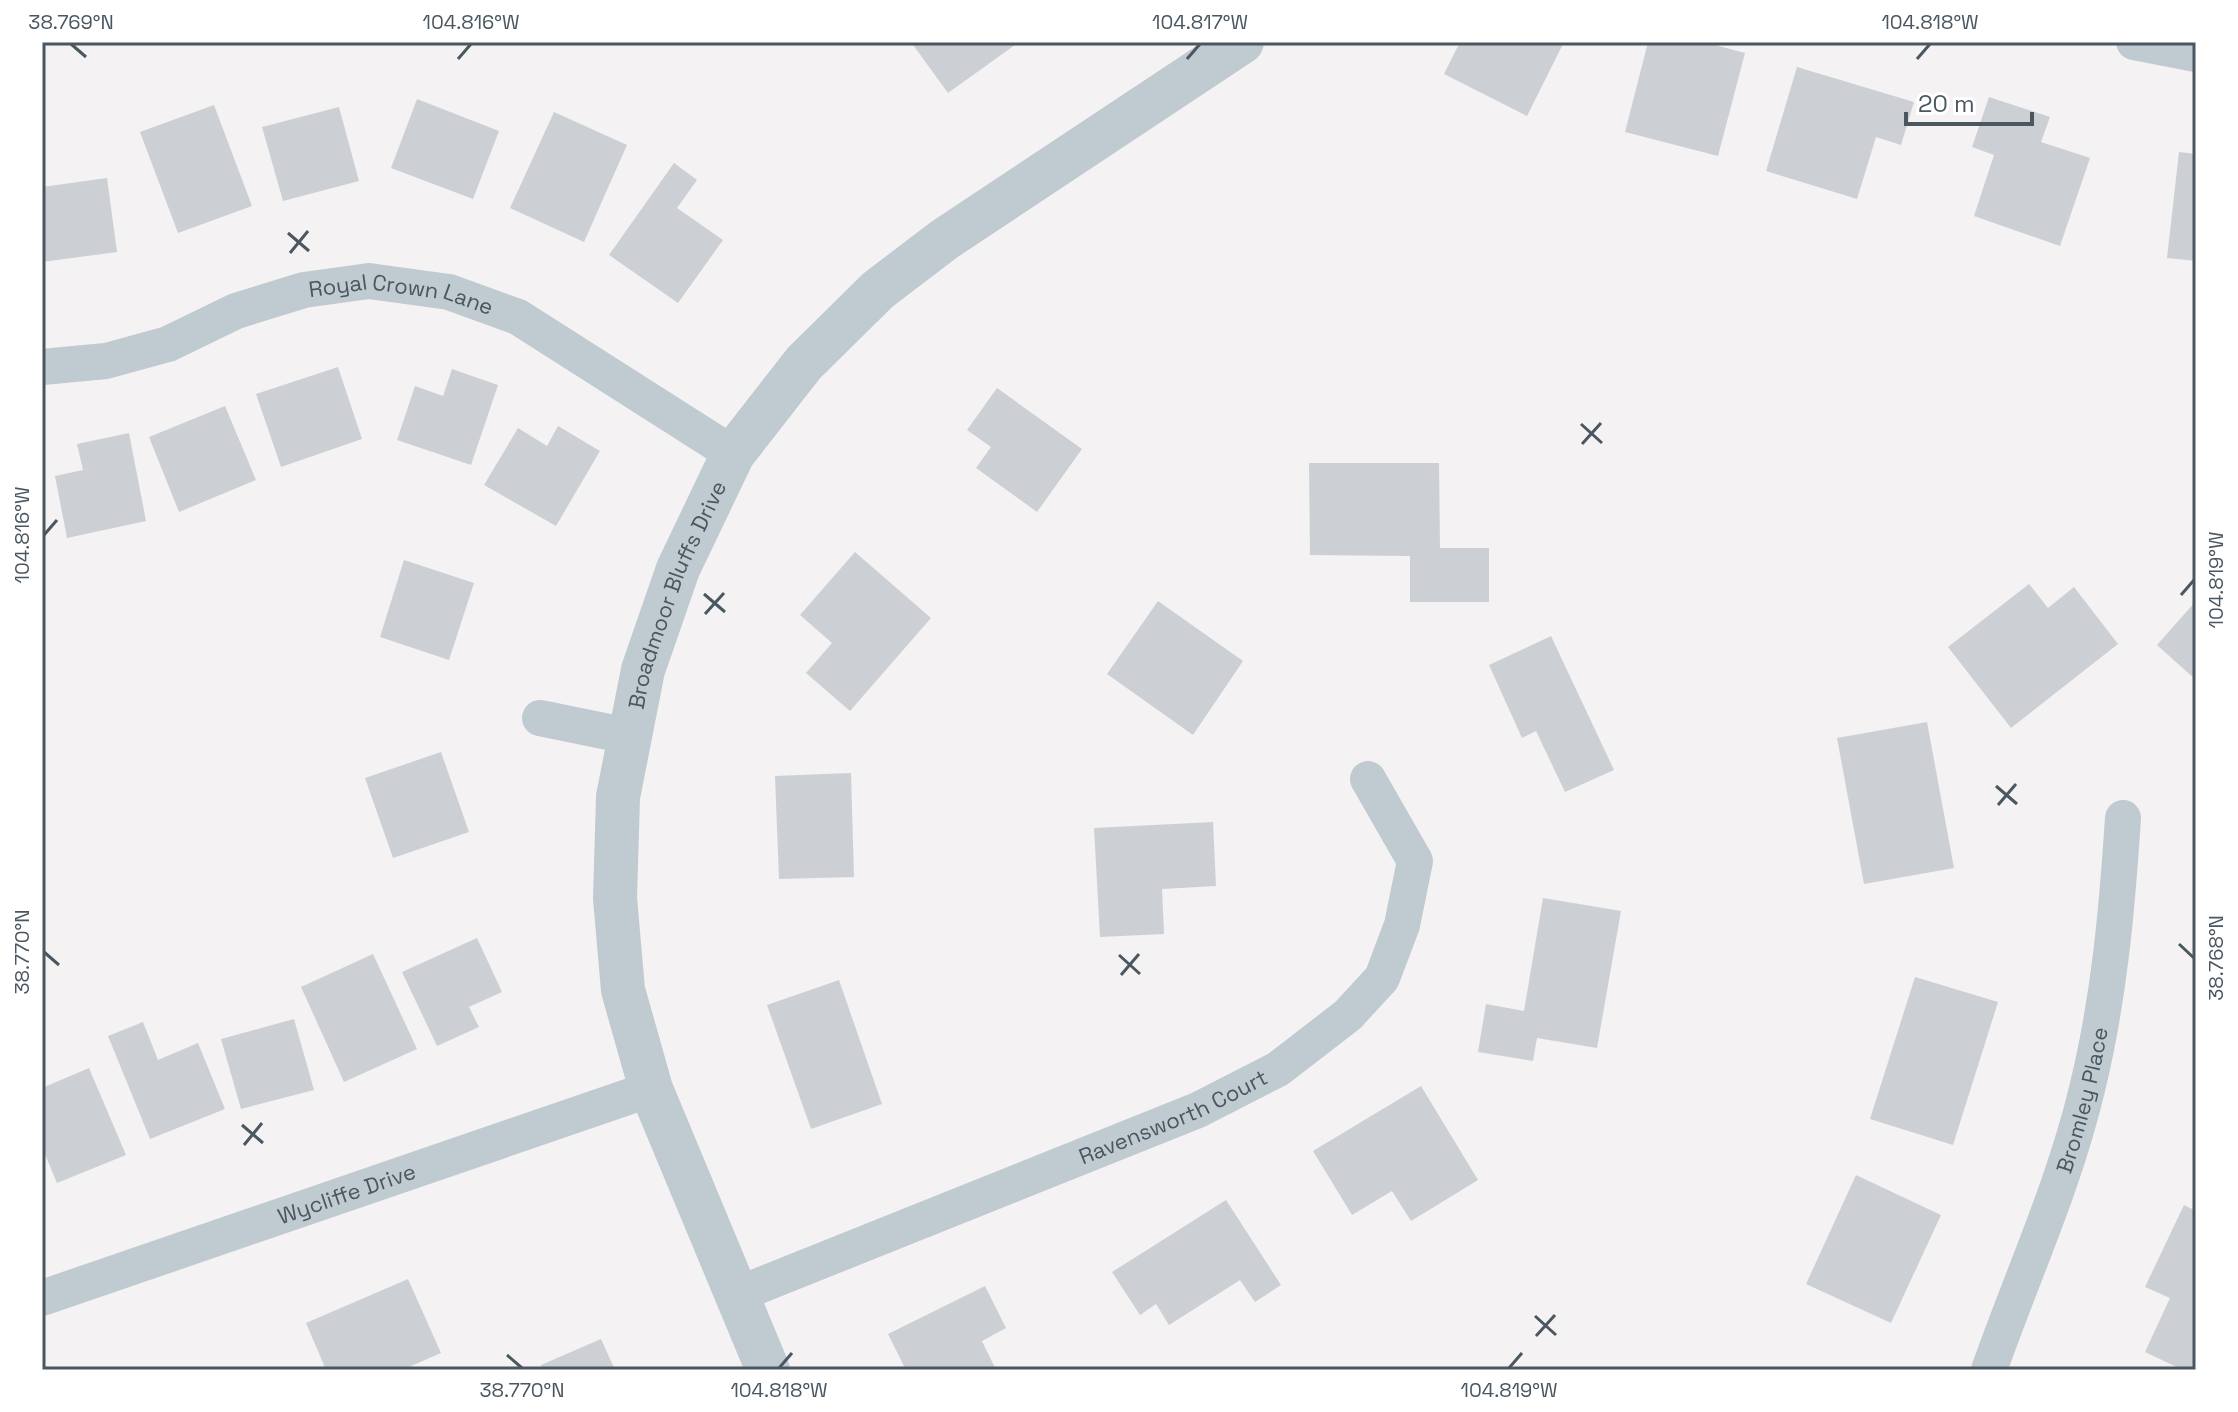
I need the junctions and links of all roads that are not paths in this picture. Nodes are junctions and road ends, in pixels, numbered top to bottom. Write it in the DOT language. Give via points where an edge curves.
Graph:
graph roads {
  1 [pos="1242,42"];
  2 [pos="2134,42"];
  3 [pos="2186,49"];
  4 [pos="42,367"];
  5 [pos="733,454"];
  6 [pos="540,718"];
  7 [pos="628,736"];
  8 [pos="1368,779"];
  9 [pos="2123,818"];
  10 [pos="651,1089"];
  11 [pos="736,1295"];
  12 [pos="42,1298"];
  13 [pos="768,1370"];
  14 [pos="1989,1370"];
  1 -- 5 [label="street, Broadmoor Bluffs Drive" via="945,239 878,290 804,363"];
  2 -- 3 [label="street"];
  4 -- 5 [label="street, Royal Crown Lane" via="106,361 168,344 250,306 304,290 369,281 449,292 518,317"];
  5 -- 7 [label="street, Broadmoor Bluffs Drive" via="678,569 643,670"];
  6 -- 7 [label="street"];
  7 -- 10 [label="street, Broadmoor Bluffs Drive" via="618,797 615,898 623,990"];
  8 -- 11 [label="street, Ravensworth Court" via="1415,861 1402,925 1382,978 1348,1015 1278,1069 1198,1110"];
  9 -- 14 [label="street, Bromley Place" via="2115,934 2087,1090 2056,1196"];
  10 -- 11 [label="street, Broadmoor Bluffs Drive"];
  10 -- 12 [label="street, Wycliffe Drive"];
  11 -- 13 [label="street, Broadmoor Bluffs Drive"];
}
